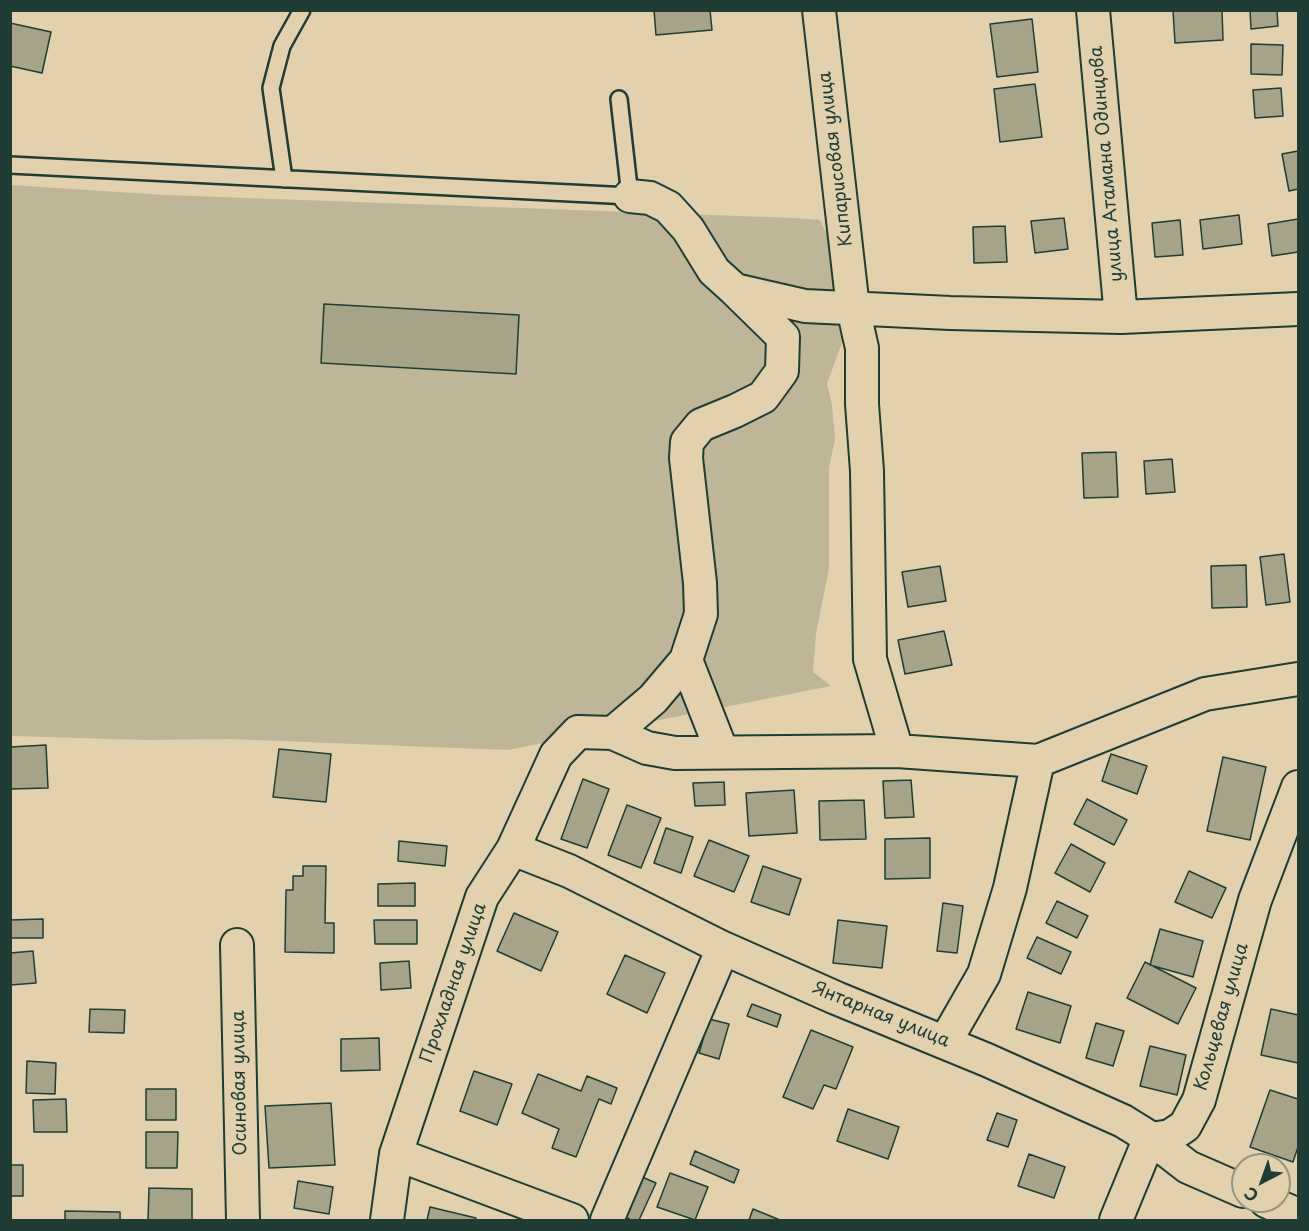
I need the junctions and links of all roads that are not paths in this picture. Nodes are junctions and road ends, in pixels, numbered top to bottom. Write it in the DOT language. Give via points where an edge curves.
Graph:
graph roads {
  1 [pos="302,10"];
  2 [pos="819,10"];
  3 [pos="1093,10"];
  4 [pos="619,99"];
  5 [pos="10,165"];
  6 [pos="284,179"];
  7 [pos="630,196"];
  8 [pos="735,290"];
  9 [pos="805,306"];
  10 [pos="853,308"];
  11 [pos="1299,309"];
  12 [pos="1121,317"];
  13 [pos="783,337"];
  14 [pos="686,660"];
  15 [pos="1299,679"];
  16 [pos="614,733"];
  17 [pos="897,751"];
  18 [pos="722,752"];
  19 [pos="1038,761"];
  20 [pos="1299,787"];
  21 [pos="513,849"];
  22 [pos="237,945"];
  23 [pos="723,948"];
  24 [pos="945,1042"];
  25 [pos="1152,1139"];
  26 [pos="396,1154"];
  27 [pos="1231,1186"];
  28 [pos="243,1221"];
  29 [pos="387,1221"];
  30 [pos="572,1221"];
  31 [pos="607,1221"];
  32 [pos="1116,1221"];
  1 -- 6 [label="lane" via="282,46 271,88"];
  2 -- 10 [label="street, Кипарисовая улица"];
  3 -- 12 [label="street, улица Атамана Одинцова"];
  4 -- 7 [label="lane"];
  5 -- 6 [label="lane"];
  6 -- 7 [label="lane"];
  7 -- 8 [label="street" via="650,198 668,207 714,271"];
  8 -- 9 [label="street"];
  8 -- 13 [label="street"];
  9 -- 10 [label="street"];
  9 -- 13 [label="street"];
  10 -- 12 [label="street"];
  10 -- 17 [label="street, Кипарисовая улица" via="862,348 870,659"];
  11 -- 12 [label="street"];
  13 -- 14 [label="street" via="782,371 763,397 701,425 687,442 701,614"];
  14 -- 16 [label="street" via="653,699"];
  14 -- 18 [label="street"];
  15 -- 19 [label="street" via="1205,694"];
  16 -- 18 [label="street" via="646,748 675,753"];
  16 -- 21 [label="street, Прохладная улица" via="578,732 556,755"];
  17 -- 18 [label="street"];
  17 -- 19 [label="street"];
  19 -- 24 [label="street" via="1011,888 984,974"];
  20 -- 25 [label="street, Кольцевая улица" via="1255,900 1199,1100 1185,1126 1170,1136"];
  21 -- 23 [label="street, Янтарная улица" via="569,871"];
  21 -- 26 [label="street, Прохладная улица" via="482,897"];
  22 -- 28 [label="street, Осиновая улица"];
  23 -- 24 [label="street, Янтарная улица"];
  23 -- 31 [label="street"];
  24 -- 25 [label="street, Янтарная улица" via="1123,1121"];
  25 -- 27 [label="street, Янтарная улица" via="1188,1167"];
  25 -- 32 [label="street"];
  26 -- 29 [label="street, Прохладная улица"];
  26 -- 30 [label="street"];
}
